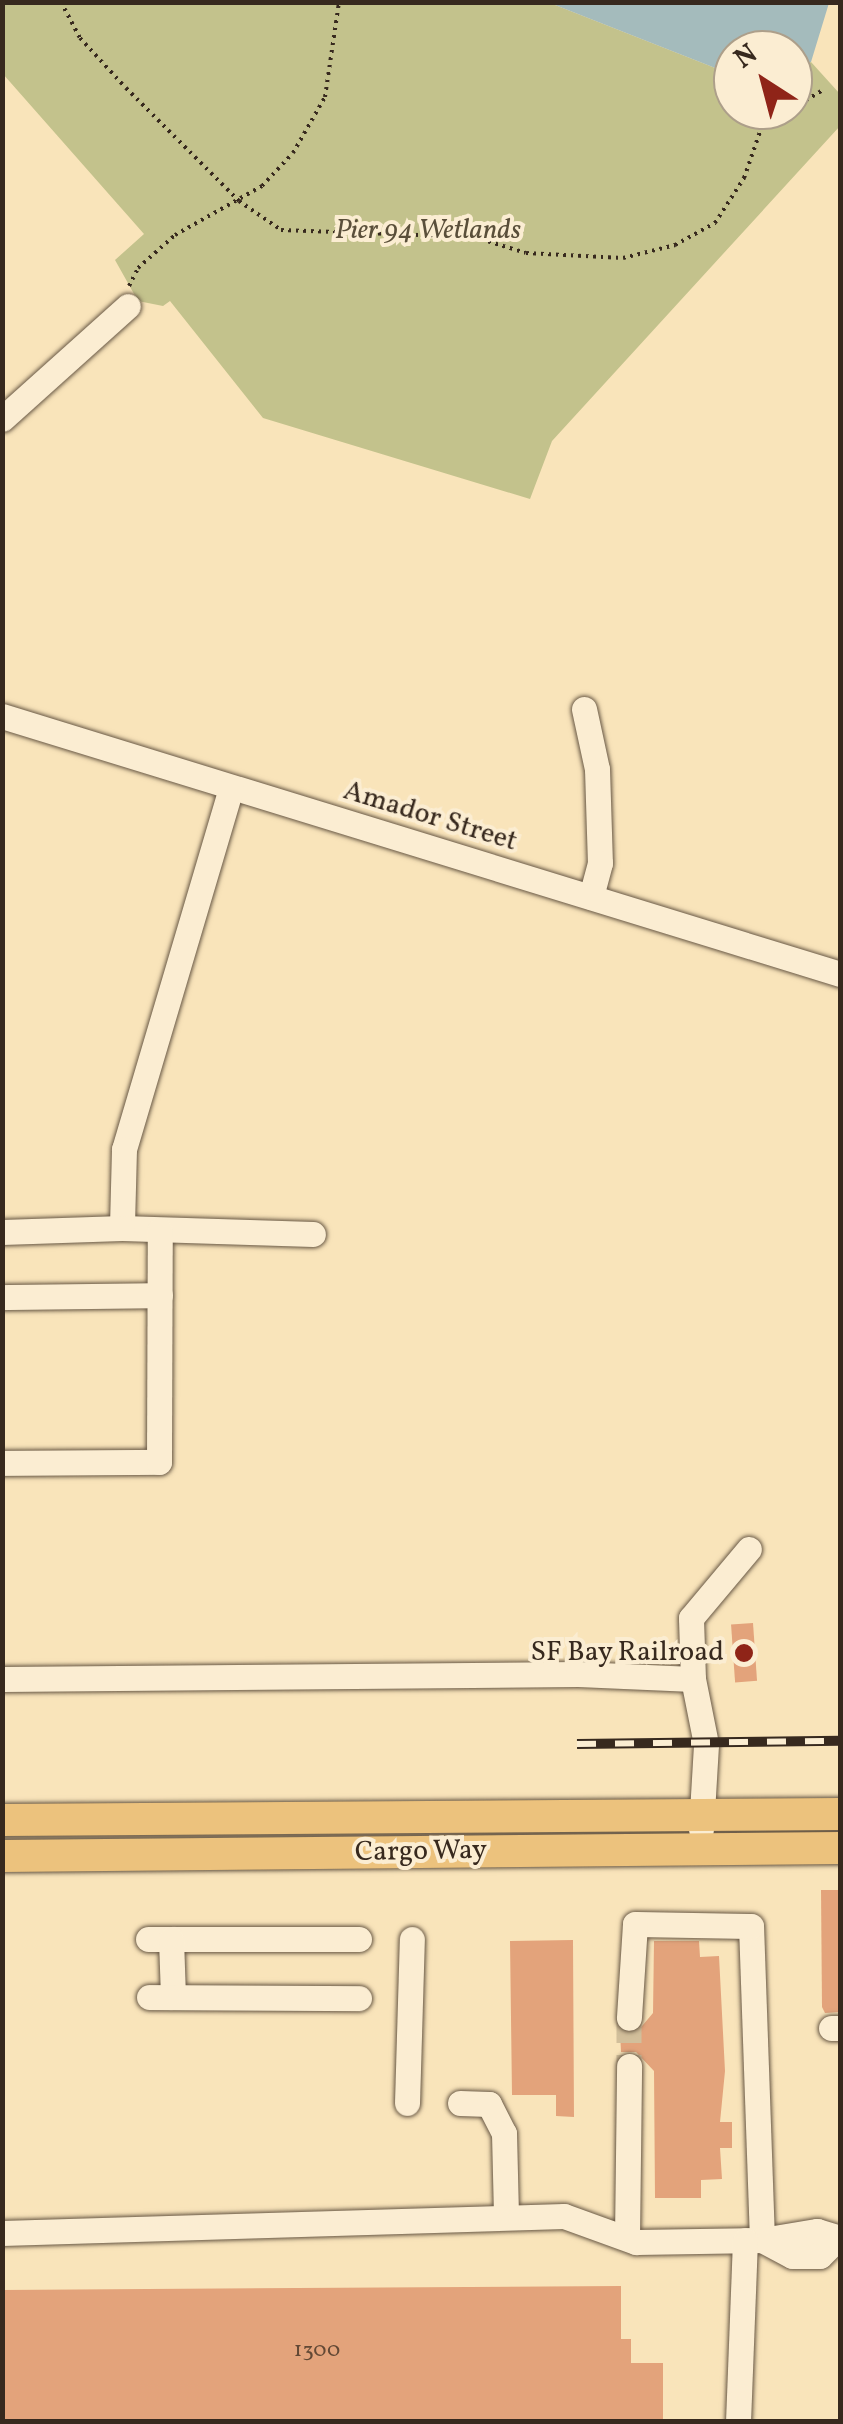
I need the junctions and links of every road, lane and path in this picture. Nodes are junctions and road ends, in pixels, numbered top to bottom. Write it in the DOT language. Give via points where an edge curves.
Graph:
graph roads {
  1 [pos="62,2"];
  2 [pos="339,2"];
  3 [pos="822,90"];
  4 [pos="813,96"];
  5 [pos="761,130"];
  6 [pos="240,201"];
  7 [pos="128,306"];
  8 [pos="2,418"];
  9 [pos="584,709"];
  10 [pos="2,716"];
  11 [pos="231,788"];
  12 [pos="591,898"];
  13 [pos="840,974"];
  14 [pos="122,1228"];
  15 [pos="160,1230"];
  16 [pos="2,1232"];
  17 [pos="313,1234"];
  18 [pos="160,1295"];
  19 [pos="2,1296"];
  20 [pos="2,1463"];
  21 [pos="749,1549"];
  22 [pos="2,1679"];
  23 [pos="693,1679"];
  24 [pos="840,1814"];
  25 [pos="701,1815"];
  26 [pos="2,1820"];
  27 [pos="840,1848"];
  28 [pos="700,1849"];
  29 [pos="2,1856"];
  30 [pos="358,1939"];
  31 [pos="412,1939"];
  32 [pos="359,1998"];
  33 [pos="628,2018"];
  34 [pos="629,2066"];
  35 [pos="408,2103"];
  36 [pos="460,2103"];
  37 [pos="506,2218"];
  38 [pos="2,2234"];
  39 [pos="627,2238"];
  40 [pos="839,2238"];
  41 [pos="753,2240"];
  42 [pos="738,2422"];
  1 -- 6 [label="path" via="80,38"];
  2 -- 6 [label="path" via="325,98 293,152"];
  3 -- 4 [label="path"];
  5 -- 6 [label="path" via="744,178 714,223 675,245 624,258 526,253 474,238 281,230"];
  6 -- 7 [label="path" via="185,228 138,268"];
  7 -- 8 [label="street"];
  9 -- 12 [label="street" via="597,769 600,864"];
  10 -- 11 [label="street, Amador Street"];
  11 -- 12 [label="street, Amador Street"];
  11 -- 14 [label="street" via="124,1149"];
  12 -- 13 [label="street, Amador Street"];
  14 -- 15 [label="street"];
  14 -- 16 [label="street"];
  15 -- 17 [label="street"];
  15 -- 18 [label="street"];
  18 -- 19 [label="street"];
  18 -- 20 [label="street" via="159,1462"];
  21 -- 23 [label="street" via="691,1618"];
  22 -- 23 [label="street"];
  23 -- 25 [label="street" via="706,1744"];
  24 -- 25 [label="main road, Cargo Way"];
  25 -- 26 [label="main road, Cargo Way"];
  25 -- 28 [label="street"];
  27 -- 28 [label="main road, Cargo Way"];
  28 -- 29 [label="main road, Cargo Way"];
  30 -- 32 [label="street" via="160,1939 161,1997"];
  31 -- 35 [label="street"];
  33 -- 41 [label="street" via="634,1924 754,1929"];
  34 -- 39 [label="street"];
  36 -- 37 [label="street" via="488,2104 504,2134"];
  37 -- 38 [label="street"];
  37 -- 39 [label="street" via="564,2216"];
  39 -- 41 [label="street"];
  40 -- 41 [label="street" via="817,2230"];
  41 -- 42 [label="street"];
}
